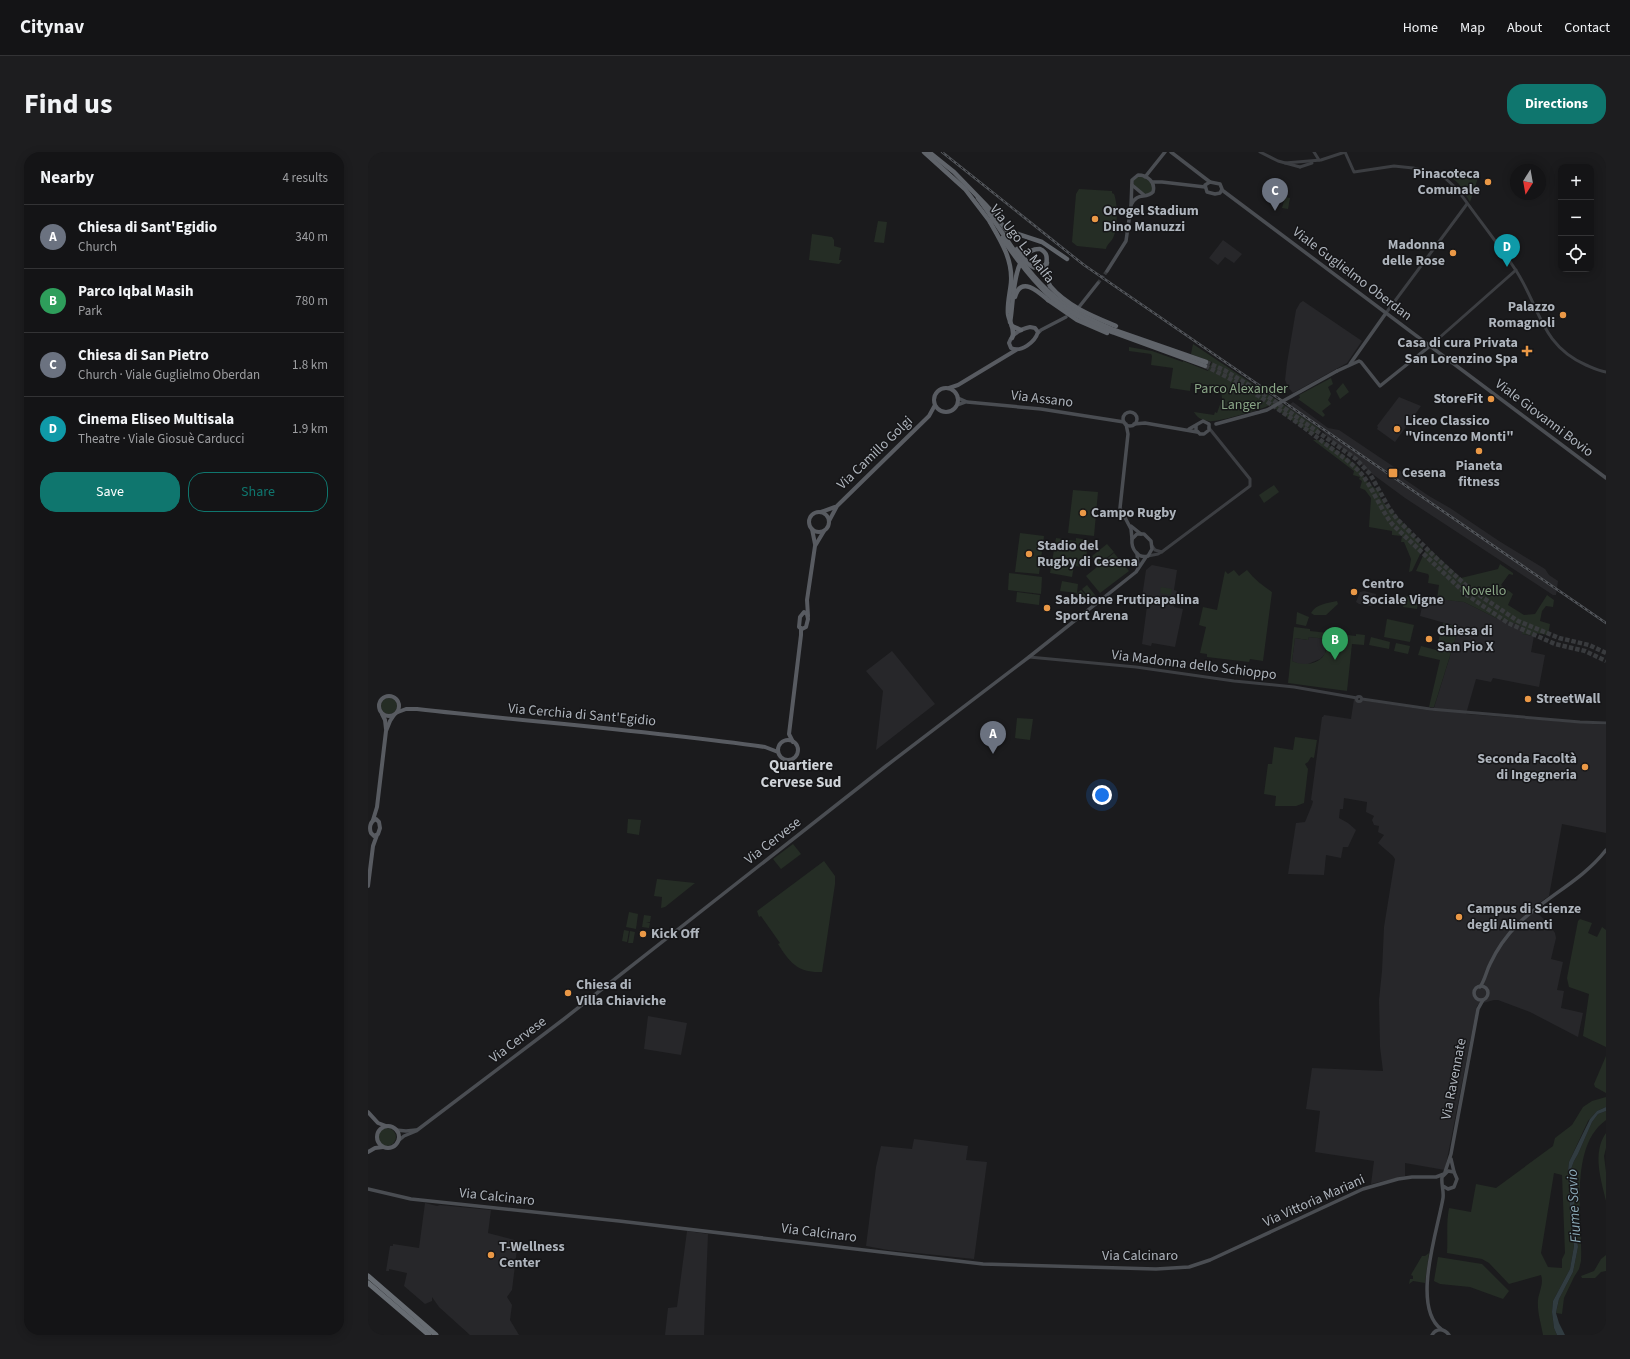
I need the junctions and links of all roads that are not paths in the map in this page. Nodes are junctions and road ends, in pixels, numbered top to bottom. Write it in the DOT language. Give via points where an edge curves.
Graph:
graph roads {
  1 [pos="924,152"];
  2 [pos="929,152"];
  3 [pos="1165,152"];
  4 [pos="1171,152"];
  5 [pos="1260,152"];
  6 [pos="1345,152"];
  7 [pos="1315,154"];
  8 [pos="1321,160"];
  9 [pos="1299,162"];
  10 [pos="1313,162"];
  11 [pos="1285,163"];
  12 [pos="1298,166"];
  13 [pos="1145,177"];
  14 [pos="1153,182"];
  15 [pos="1210,182"];
  16 [pos="1132,185"];
  17 [pos="1205,187"];
  18 [pos="1222,190"];
  19 [pos="1145,195"];
  20 [pos="978,198"];
  21 [pos="1468,204"];
  22 [pos="1131,205"];
  23 [pos="987,210"];
  24 [pos="990,222"];
  25 [pos="1067,258"];
  26 [pos="1047,263"];
  27 [pos="1516,270"];
  28 [pos="1107,271"];
  29 [pos="1098,283"];
  30 [pos="1079,307"];
  31 [pos="1012,312"];
  32 [pos="1386,313"];
  33 [pos="1066,317"];
  34 [pos="1011,324"];
  35 [pos="1035,328"];
  36 [pos="1044,328"];
  37 [pos="1021,330"];
  38 [pos="1037,334"];
  39 [pos="1012,338"];
  40 [pos="1139,342"];
  41 [pos="1154,344"];
  42 [pos="1009,346"];
  43 [pos="1430,346"];
  44 [pos="1017,349"];
  45 [pos="1169,351"];
  46 [pos="1005,356"];
  47 [pos="1205,364"];
  48 [pos="1349,364"];
  49 [pos="1606,372"];
  50 [pos="958,385"];
  51 [pos="949,388"];
  52 [pos="956,393"];
  53 [pos="958,398"];
  54 [pos="967,402"];
  55 [pos="935,405"];
  56 [pos="957,405"];
  57 [pos="941,410"];
  58 [pos="1125,415"];
  59 [pos="929,416"];
  60 [pos="1136,416"];
  61 [pos="1114,420"];
  62 [pos="1125,423"];
  63 [pos="1207,423"];
  64 [pos="1133,424"];
  65 [pos="1145,424"];
  66 [pos="1216,424"];
  67 [pos="1196,425"];
  68 [pos="1209,428"];
  69 [pos="1188,429"];
  70 [pos="1197,432"];
  71 [pos="1206,433"];
  72 [pos="1128,434"];
  73 [pos="1216,436"];
  74 [pos="1606,478"];
  75 [pos="837,506"];
  76 [pos="819,513"];
  77 [pos="829,521"];
  78 [pos="1128,524"];
  79 [pos="812,529"];
  80 [pos="824,531"];
  81 [pos="1141,534"];
  82 [pos="1132,539"];
  83 [pos="815,546"];
  84 [pos="1152,546"];
  85 [pos="1162,552"];
  86 [pos="1137,553"];
  87 [pos="1147,556"];
  88 [pos="1138,567"];
  89 [pos="807,600"];
  90 [pos="801,614"];
  91 [pos="808,616"];
  92 [pos="802,628"];
  93 [pos="1029,658"];
  94 [pos="399,702"];
  95 [pos="417,709"];
  96 [pos="382,714"];
  97 [pos="396,714"];
  98 [pos="1606,723"];
  99 [pos="386,731"];
  100 [pos="790,734"];
  101 [pos="784,741"];
  102 [pos="792,742"];
  103 [pos="780,745"];
  104 [pos="765,747"];
  105 [pos="778,752"];
  106 [pos="376,820"];
  107 [pos="372,835"];
  108 [pos="377,835"];
  109 [pos="373,846"];
  110 [pos="1606,850"];
  111 [pos="1601,857"];
  112 [pos="1606,857"];
  113 [pos="368,886"];
  114 [pos="1486,976"];
  115 [pos="1480,987"];
  116 [pos="1486,988"];
  117 [pos="1477,998"];
  118 [pos="1483,1000"];
  119 [pos="1478,1009"];
  120 [pos="368,1112"];
  121 [pos="373,1119"];
  122 [pos="386,1126"];
  123 [pos="418,1129"];
  124 [pos="396,1130"];
  125 [pos="378,1132"];
  126 [pos="377,1139"];
  127 [pos="398,1141"];
  128 [pos="383,1147"];
  129 [pos="368,1152"];
  130 [pos="1451,1154"];
  131 [pos="1454,1172"];
  132 [pos="1445,1173"];
  133 [pos="1427,1177"];
  134 [pos="1443,1185"];
  135 [pos="368,1188"];
  136 [pos="1450,1189"];
  137 [pos="1443,1198"];
  138 [pos="1258,1238"];
  139 [pos="368,1276"];
  140 [pos="368,1283"];
  141 [pos="1434,1321"];
  142 [pos="1441,1329"];
  143 [pos="1432,1334"];
  144 [pos="429,1335"];
  145 [pos="436,1335"];
  146 [pos="1449,1335"];
  1 -- 24 [label="highway, Via Ugo La Malfa" via="965,189"];
  2 -- 20 [label="highway, Via Ugo La Malfa" via="954,172"];
  3 -- 13 [label="main road"];
  4 -- 15 [label="main road"];
  5 -- 11 [label="street"];
  6 -- 8 [label="street"];
  6 -- 21 [label="street" via="1354,172 1394,166 1413,168 1440,176 1454,185"];
  7 -- 8 [label="street" via="1317,159"];
  7 -- 10 [label="street"];
  8 -- 10 [label="street"];
  8 -- 12 [label="street"];
  9 -- 10 [label="street"];
  9 -- 11 [label="street"];
  9 -- 12 [label="street"];
  11 -- 12 [label="street"];
  13 -- 14 [label="main road"];
  13 -- 16 [label="main road" via="1135,176"];
  14 -- 17 [label="main road"];
  14 -- 19 [label="main road" via="1153,192"];
  15 -- 17 [label="main road"];
  15 -- 18 [label="main road" via="1218,183"];
  16 -- 19 [label="main road"];
  16 -- 22 [label="main road"];
  17 -- 18 [label="main road" via="1207,192 1212,194 1218,194"];
  18 -- 32 [label="main road, Viale Guglielmo Oberdan"];
  19 -- 22 [label="main road" via="1135,198"];
  20 -- 23 [label="highway, Via Ugo La Malfa, bridge"];
  20 -- 25 [label="highway, bridge" via="1008,232 1045,244"];
  21 -- 27 [label="street"];
  21 -- 32 [label="street"];
  22 -- 28 [label="main road" via="1126,241"];
  23 -- 26 [label="highway, bridge" via="1032,267 1042,267"];
  23 -- 41 [label="highway, Via Ugo La Malfa, bridge" via="1024,264 1055,297 1097,322"];
  24 -- 34 [label="highway" via="1009,260 1011,281 1008,311"];
  24 -- 40 [label="highway, Via Ugo La Malfa, bridge" via="1022,267 1052,299 1095,326"];
  26 -- 31 [label="highway" via="1046,254 1040,249 1026,255 1016,274"];
  26 -- 41 [label="highway, bridge" via="1046,276 1050,286 1069,303"];
  27 -- 43 [label="street"];
  27 -- 49 [label="street" via="1554,342 1573,359"];
  29 -- 30 [label="main road"];
  31 -- 34 [label="highway"];
  31 -- 40 [label="highway, bridge" via="1016,294 1023,287 1034,287 1063,312 1092,328"];
  32 -- 43 [label="main road, Viale Guglielmo Oberdan"];
  32 -- 48 [label="main road"];
  33 -- 36 [label="main road"];
  34 -- 37 [label="highway"];
  34 -- 39 [label="highway" via="1014,332"];
  35 -- 36 [label="main road"];
  35 -- 37 [label="main road"];
  35 -- 38 [label="main road"];
  36 -- 38 [label="main road"];
  37 -- 39 [label="main road"];
  38 -- 44 [label="main road" via="1030,344"];
  39 -- 42 [label="main road"];
  40 -- 45 [label="highway, Via Ugo La Malfa"];
  41 -- 45 [label="highway, Via Ugo La Malfa"];
  42 -- 44 [label="main road"];
  42 -- 46 [label="main road"];
  43 -- 48 [label="main road" via="1380,386 1361,362"];
  43 -- 74 [label="main road, Viale Giovanni Bovio"];
  44 -- 46 [label="main road"];
  45 -- 47 [label="highway, Via Ugo La Malfa"];
  46 -- 50 [label="main road"];
  48 -- 66 [label="main road, bridge" via="1267,410"];
  50 -- 51 [label="main road"];
  50 -- 52 [label="main road"];
  51 -- 52 [label="main road"];
  51 -- 55 [label="main road" via="942,388 937,392 934,398"];
  52 -- 53 [label="main road"];
  53 -- 54 [label="main road, Via Assano"];
  53 -- 56 [label="main road"];
  54 -- 56 [label="main road, Via Assano"];
  54 -- 61 [label="main road, Via Assano" via="1037,408"];
  55 -- 57 [label="main road"];
  55 -- 59 [label="main road, Via Camillo Golgi"];
  56 -- 57 [label="main road" via="951,411"];
  57 -- 59 [label="main road, Via Camillo Golgi"];
  58 -- 60 [label="main road" via="1130,412"];
  58 -- 61 [label="main road"];
  58 -- 62 [label="main road"];
  59 -- 75 [label="main road, Via Camillo Golgi"];
  60 -- 64 [label="main road"];
  60 -- 65 [label="main road"];
  61 -- 62 [label="main road, Via Assano"];
  62 -- 64 [label="main road"];
  62 -- 72 [label="main road"];
  63 -- 66 [label="main road"];
  63 -- 67 [label="main road" via="1201,421"];
  63 -- 68 [label="main road"];
  64 -- 65 [label="main road"];
  64 -- 72 [label="main road"];
  65 -- 69 [label="main road"];
  66 -- 68 [label="main road"];
  67 -- 69 [label="main road"];
  67 -- 70 [label="main road"];
  68 -- 71 [label="main road"];
  68 -- 73 [label="street"];
  69 -- 70 [label="main road"];
  70 -- 71 [label="main road"];
  71 -- 73 [label="street"];
  72 -- 78 [label="main road" via="1120,508"];
  73 -- 85 [label="street" via="1250,479 1250,486"];
  75 -- 76 [label="main road, Via Camillo Golgi"];
  75 -- 77 [label="main road, Via Camillo Golgi"];
  76 -- 77 [label="main road" via="825,515"];
  76 -- 79 [label="main road" via="811,518"];
  77 -- 80 [label="main road" via="828,528"];
  78 -- 81 [label="main road"];
  78 -- 82 [label="main road"];
  79 -- 80 [label="main road" via="816,532"];
  79 -- 83 [label="main road"];
  80 -- 83 [label="main road"];
  81 -- 82 [label="main road"];
  81 -- 84 [label="main road" via="1148,537"];
  82 -- 86 [label="main road" via="1132,546"];
  83 -- 89 [label="main road"];
  84 -- 85 [label="street"];
  84 -- 87 [label="main road"];
  85 -- 87 [label="street"];
  86 -- 87 [label="main road"];
  86 -- 88 [label="main road"];
  87 -- 88 [label="main road, Via Cervese"];
  88 -- 93 [label="main road, Via Cervese" via="1136,572"];
  89 -- 90 [label="main road"];
  89 -- 91 [label="main road"];
  90 -- 91 [label="main road" via="805,612"];
  90 -- 92 [label="main road" via="799,621"];
  91 -- 92 [label="main road" via="808,623"];
  92 -- 100 [label="main road"];
  93 -- 98 [label="street, Via Madonna dello Schioppo" via="1136,667 1357,698 1359,696 1362,699 1430,709"];
  93 -- 123 [label="main road, Via Cervese" via="886,766 564,1019"];
  94 -- 95 [label="main road"];
  94 -- 96 [label="main road" via="391,696 383,698 379,704"];
  94 -- 97 [label="main road" via="400,707"];
  95 -- 97 [label="main road, Via Cerchia di Sant'Egidio" via="406,709"];
  95 -- 104 [label="main road, Via Cerchia di Sant'Egidio"];
  96 -- 97 [label="main road"];
  96 -- 99 [label="main road"];
  97 -- 99 [label="main road"];
  99 -- 106 [label="main road"];
  100 -- 101 [label="main road"];
  100 -- 102 [label="main road"];
  101 -- 102 [label="main road"];
  101 -- 103 [label="main road"];
  102 -- 105 [label="main road" via="797,749 793,758 785,759"];
  103 -- 104 [label="main road"];
  103 -- 105 [label="main road"];
  104 -- 105 [label="main road"];
  106 -- 107 [label="main road" via="370,827"];
  106 -- 108 [label="main road" via="380,828"];
  107 -- 108 [label="main road"];
  107 -- 109 [label="main road"];
  108 -- 109 [label="main road"];
  109 -- 113 [label="main road"];
  110 -- 111 [label="main road"];
  111 -- 112 [label="main road"];
  111 -- 114 [label="main road" via="1528,915 1510,933 1498,950"];
  114 -- 115 [label="main road"];
  114 -- 116 [label="main road"];
  115 -- 116 [label="main road"];
  115 -- 117 [label="main road" via="1475,991"];
  116 -- 118 [label="main road" via="1488,995"];
  117 -- 118 [label="main road"];
  117 -- 119 [label="main road, Via Ravennate"];
  118 -- 119 [label="main road, Via Ravennate"];
  119 -- 130 [label="main road, Via Ravennate"];
  120 -- 121 [label="main road"];
  121 -- 122 [label="main road"];
  121 -- 125 [label="main road"];
  122 -- 124 [label="main road"];
  122 -- 125 [label="main road"];
  123 -- 124 [label="main road"];
  123 -- 127 [label="main road, Via Cervese"];
  124 -- 127 [label="main road" via="399,1135"];
  125 -- 126 [label="main road"];
  126 -- 128 [label="main road"];
  126 -- 129 [label="main road"];
  127 -- 128 [label="main road" via="392,1148"];
  128 -- 129 [label="main road"];
  130 -- 131 [label="main road, Via Ravennate"];
  130 -- 132 [label="main road, Via Ravennate"];
  131 -- 132 [label="main road" via="1450,1170"];
  131 -- 136 [label="main road" via="1457,1182"];
  132 -- 133 [label="main road, Via Vittoria Mariani"];
  132 -- 134 [label="main road"];
  133 -- 134 [label="main road, Via Vittoria Mariani" via="1437,1179"];
  133 -- 138 [label="main road, Via Vittoria Mariani" via="1398,1179 1363,1189"];
  134 -- 136 [label="main road"];
  134 -- 137 [label="main road"];
  135 -- 138 [label="main road, Via Calcinaro" via="412,1199 983,1264 1156,1269 1189,1266 1210,1260"];
  136 -- 137 [label="main road"];
  137 -- 141 [label="main road" via="1427,1280"];
  139 -- 145 [label="highway"];
  140 -- 144 [label="highway"];
  141 -- 142 [label="main road"];
  141 -- 143 [label="main road"];
  142 -- 143 [label="main road"];
  142 -- 146 [label="main road"];
}
